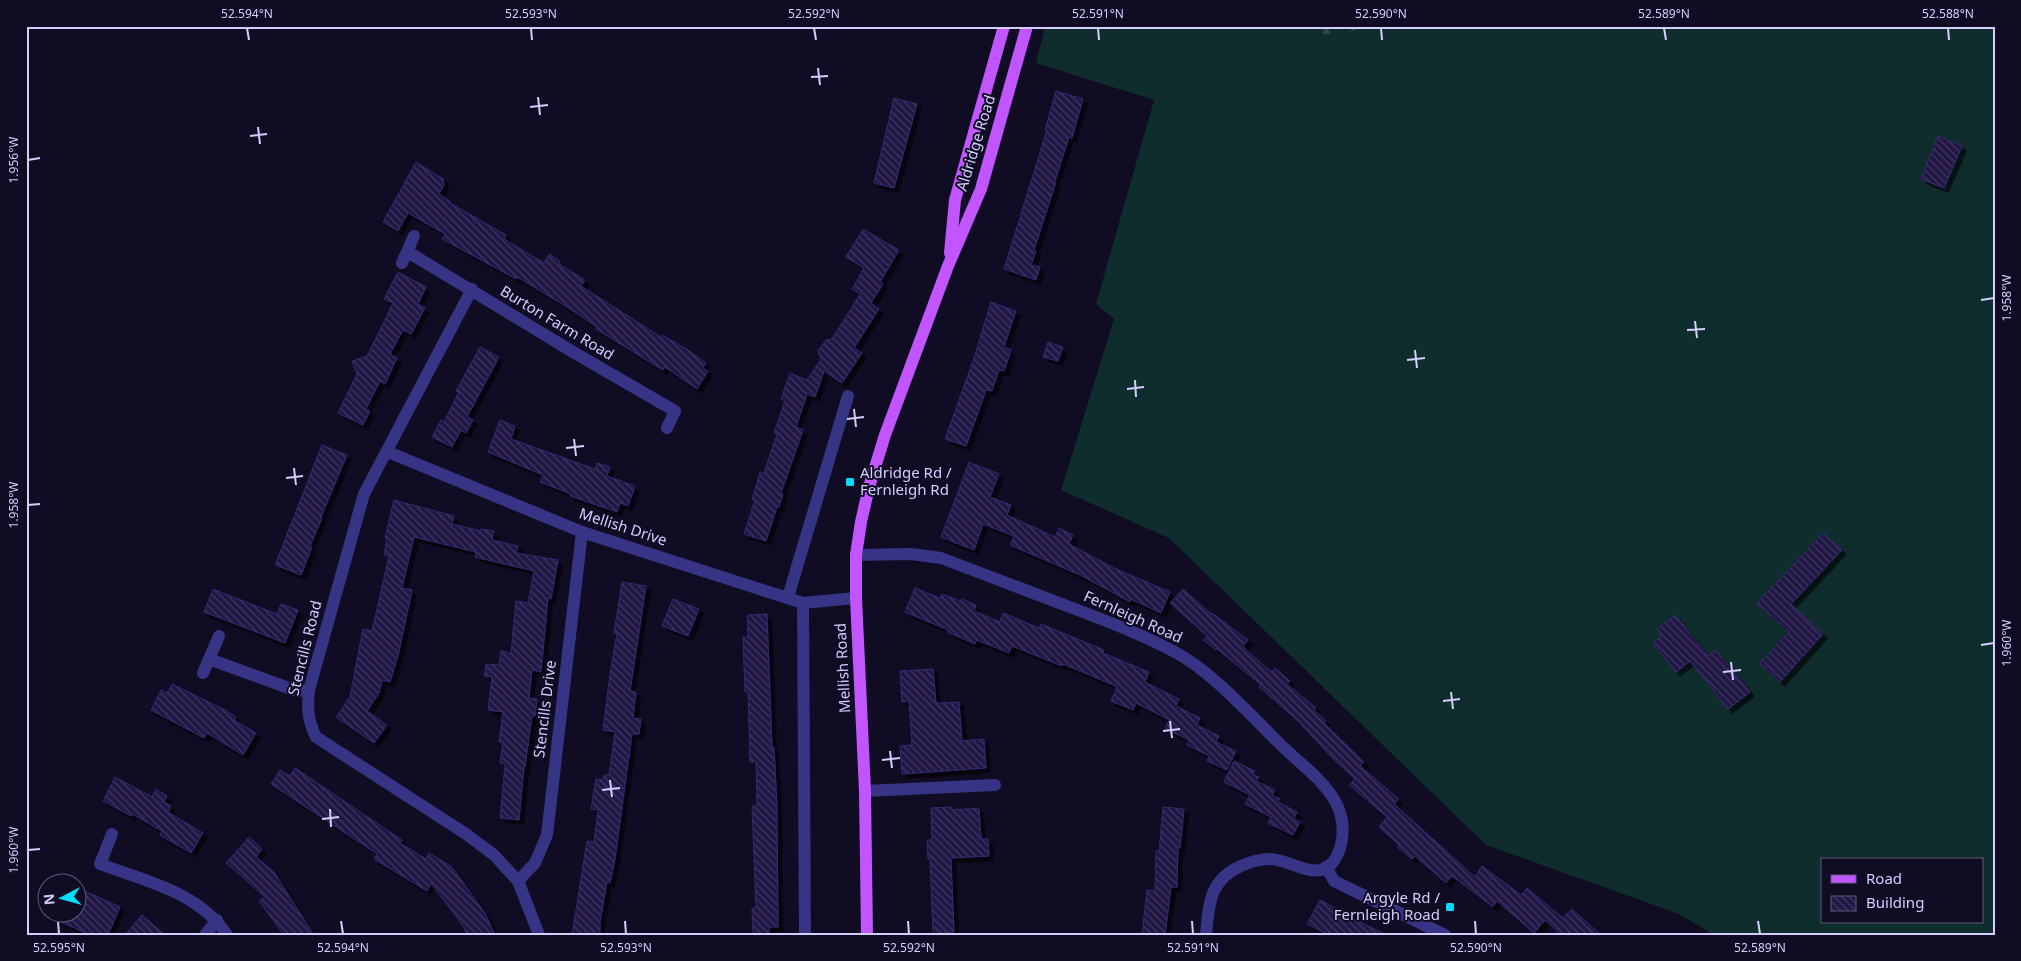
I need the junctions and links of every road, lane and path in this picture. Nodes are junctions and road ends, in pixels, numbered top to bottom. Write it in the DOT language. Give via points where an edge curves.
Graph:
graph roads {
  1 [pos="1004,26"];
  2 [pos="1026,26"];
  3 [pos="414,236"];
  4 [pos="948,266"];
  5 [pos="472,289"];
  6 [pos="848,396"];
  7 [pos="896,405"];
  8 [pos="667,428"];
  9 [pos="388,452"];
  10 [pos="582,532"];
  11 [pos="856,555"];
  12 [pos="788,597"];
  13 [pos="856,598"];
  14 [pos="803,603"];
  15 [pos="219,636"];
  16 [pos="209,659"];
  17 [pos="203,673"];
  18 [pos="309,690"];
  19 [pos="995,785"];
  20 [pos="865,791"];
  21 [pos="112,834"];
  22 [pos="1326,868"];
  23 [pos="518,880"];
  24 [pos="217,920"];
  25 [pos="205,935"];
  26 [pos="227,935"];
  27 [pos="539,935"];
  28 [pos="804,935"];
  29 [pos="867,935"];
  30 [pos="1206,935"];
  31 [pos="1445,935"];
  1 -- 4 [label="main road, Aldridge Road" via="955,200"];
  2 -- 4 [label="main road, Aldridge Road" via="981,189"];
  3 -- 5 [label="street, Burton Farm Road" via="405,257"];
  4 -- 7 [label="main road, Aldridge Road"];
  5 -- 8 [label="street, Burton Farm Road" via="675,411"];
  5 -- 9 [label="street, Stencills Road"];
  6 -- 12 [label="street"];
  7 -- 11 [label="main road, Mellish Road" via="869,488"];
  9 -- 10 [label="street, Mellish Drive"];
  9 -- 18 [label="street, Stencills Road" via="364,494"];
  10 -- 12 [label="street, Mellish Drive"];
  10 -- 23 [label="street, Stencills Drive" via="547,835 535,863"];
  11 -- 13 [label="main road, Mellish Road"];
  11 -- 22 [label="street, Fernleigh Road" via="911,554 941,558 1123,628 1177,653 1208,676 1318,780 1335,801 1342,818 1342,840 1334,862"];
  12 -- 14 [label="street, Mellish Drive"];
  13 -- 14 [label="street, Mellish Drive"];
  13 -- 20 [label="main road, Mellish Road"];
  14 -- 28 [label="street"];
  15 -- 16 [label="street"];
  16 -- 17 [label="street"];
  16 -- 18 [label="street" via="296,691"];
  18 -- 23 [label="street, Stencills Road" via="307,706 316,737 466,834 494,855"];
  19 -- 20 [label="street"];
  20 -- 29 [label="main road, Mellish Road"];
  21 -- 24 [label="street" via="100,864 184,896"];
  22 -- 30 [label="street" via="1308,870 1271,859 1254,860 1229,872 1214,888"];
  22 -- 31 [label="street" via="1334,881"];
  23 -- 27 [label="street, Stencills Road"];
  24 -- 25 [label="street"];
  24 -- 26 [label="street"];
}
